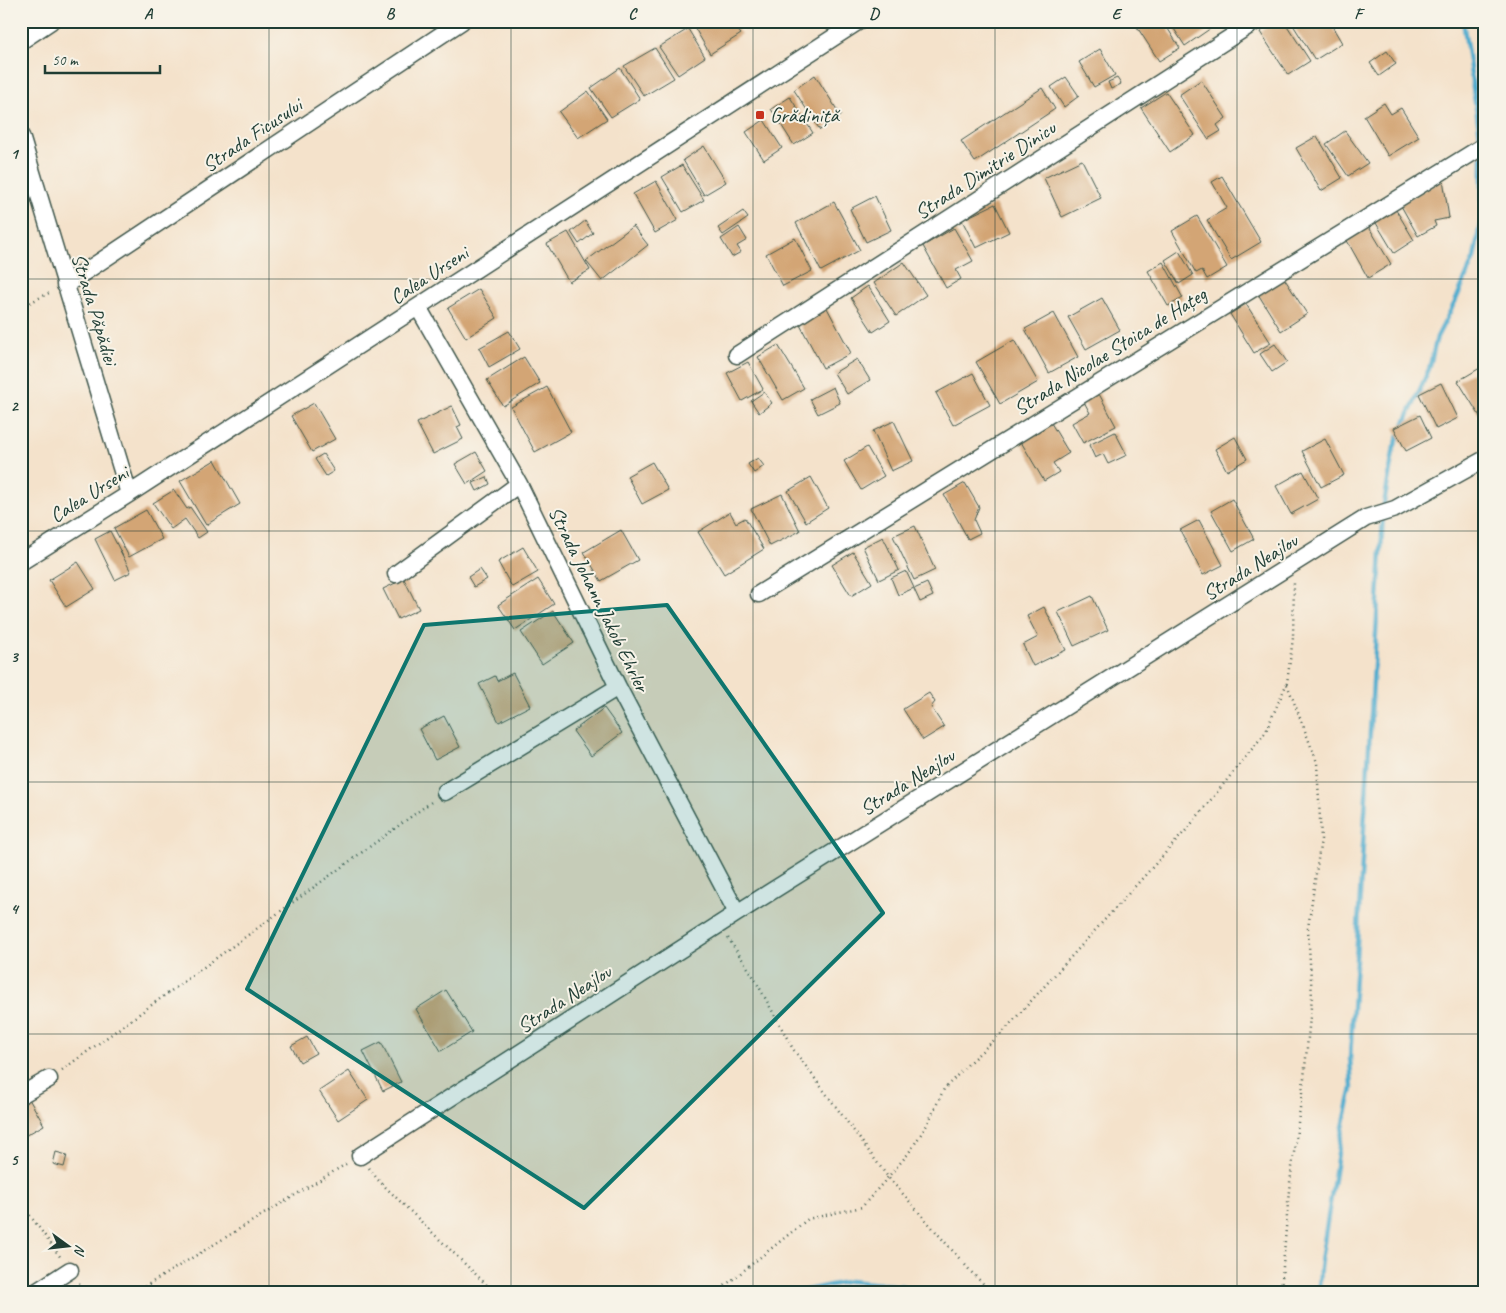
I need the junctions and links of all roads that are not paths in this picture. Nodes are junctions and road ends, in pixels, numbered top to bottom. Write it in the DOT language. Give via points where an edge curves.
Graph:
graph roads {
  1 [pos="51,21"];
  2 [pos="462,21"];
  3 [pos="1256,21"];
  4 [pos="849,24"];
  5 [pos="21,41"];
  6 [pos="21,136"];
  7 [pos="1485,145"];
  8 [pos="66,285"];
  9 [pos="418,308"];
  10 [pos="737,355"];
  11 [pos="1485,459"];
  12 [pos="518,484"];
  13 [pos="129,494"];
  14 [pos="21,562"];
  15 [pos="396,574"];
  16 [pos="759,594"];
  17 [pos="618,687"];
  18 [pos="445,792"];
  19 [pos="737,913"];
  20 [pos="49,1079"];
  21 [pos="21,1095"];
  22 [pos="360,1156"];
  23 [pos="70,1270"];
  24 [pos="36,1292"];
  1 -- 5 [label="street"];
  2 -- 8 [label="street, Strada Ficusului"];
  3 -- 10 [label="street, Strada Dimitrie Dinicu"];
  4 -- 9 [label="street, Calea Urseni"];
  6 -- 8 [label="street, Strada Păpădiei"];
  7 -- 16 [label="street, Strada Nicolae Stoica de Hațeg"];
  8 -- 13 [label="street, Strada Păpădiei"];
  9 -- 12 [label="street, Strada Johann Jakob Ehrler"];
  9 -- 13 [label="street, Calea Urseni"];
  11 -- 19 [label="street, Strada Neajlov" via="1394,509 1366,518"];
  12 -- 15 [label="street"];
  12 -- 17 [label="street, Strada Johann Jakob Ehrler"];
  13 -- 14 [label="street, Calea Urseni"];
  17 -- 18 [label="street"];
  17 -- 19 [label="street, Strada Johann Jakob Ehrler"];
  19 -- 22 [label="street, Strada Neajlov"];
  20 -- 21 [label="street"];
  23 -- 24 [label="street"];
}
